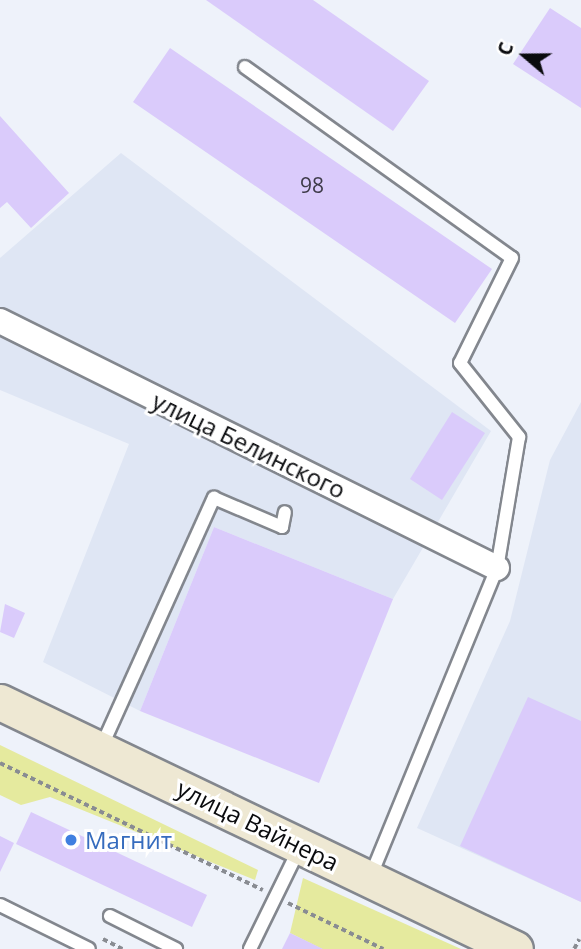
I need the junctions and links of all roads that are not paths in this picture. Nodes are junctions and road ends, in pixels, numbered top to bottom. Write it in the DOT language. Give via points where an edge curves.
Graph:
graph roads {
  1 [pos="245,67"];
  2 [pos="0,321"];
  3 [pos="285,512"];
  4 [pos="497,568"];
  5 [pos="0,702"];
  6 [pos="100,750"];
  7 [pos="300,845"];
  8 [pos="370,878"];
  9 [pos="0,905"];
  10 [pos="110,916"];
  11 [pos="89,949"];
  12 [pos="176,949"];
  13 [pos="250,949"];
  14 [pos="515,949"];
  1 -- 4 [label="lane" via="512,258 460,363 519,436"];
  2 -- 4 [label="street, улица Белинского"];
  3 -- 6 [label="lane" via="282,527 214,498"];
  4 -- 8 [label="lane"];
  5 -- 6 [label="main road, улица Вайнера"];
  6 -- 7 [label="main road, улица Вайнера"];
  7 -- 8 [label="main road, улица Вайнера"];
  7 -- 13 [label="lane"];
  8 -- 14 [label="main road, улица Вайнера"];
  9 -- 11 [label="lane"];
  10 -- 12 [label="lane"];
}
